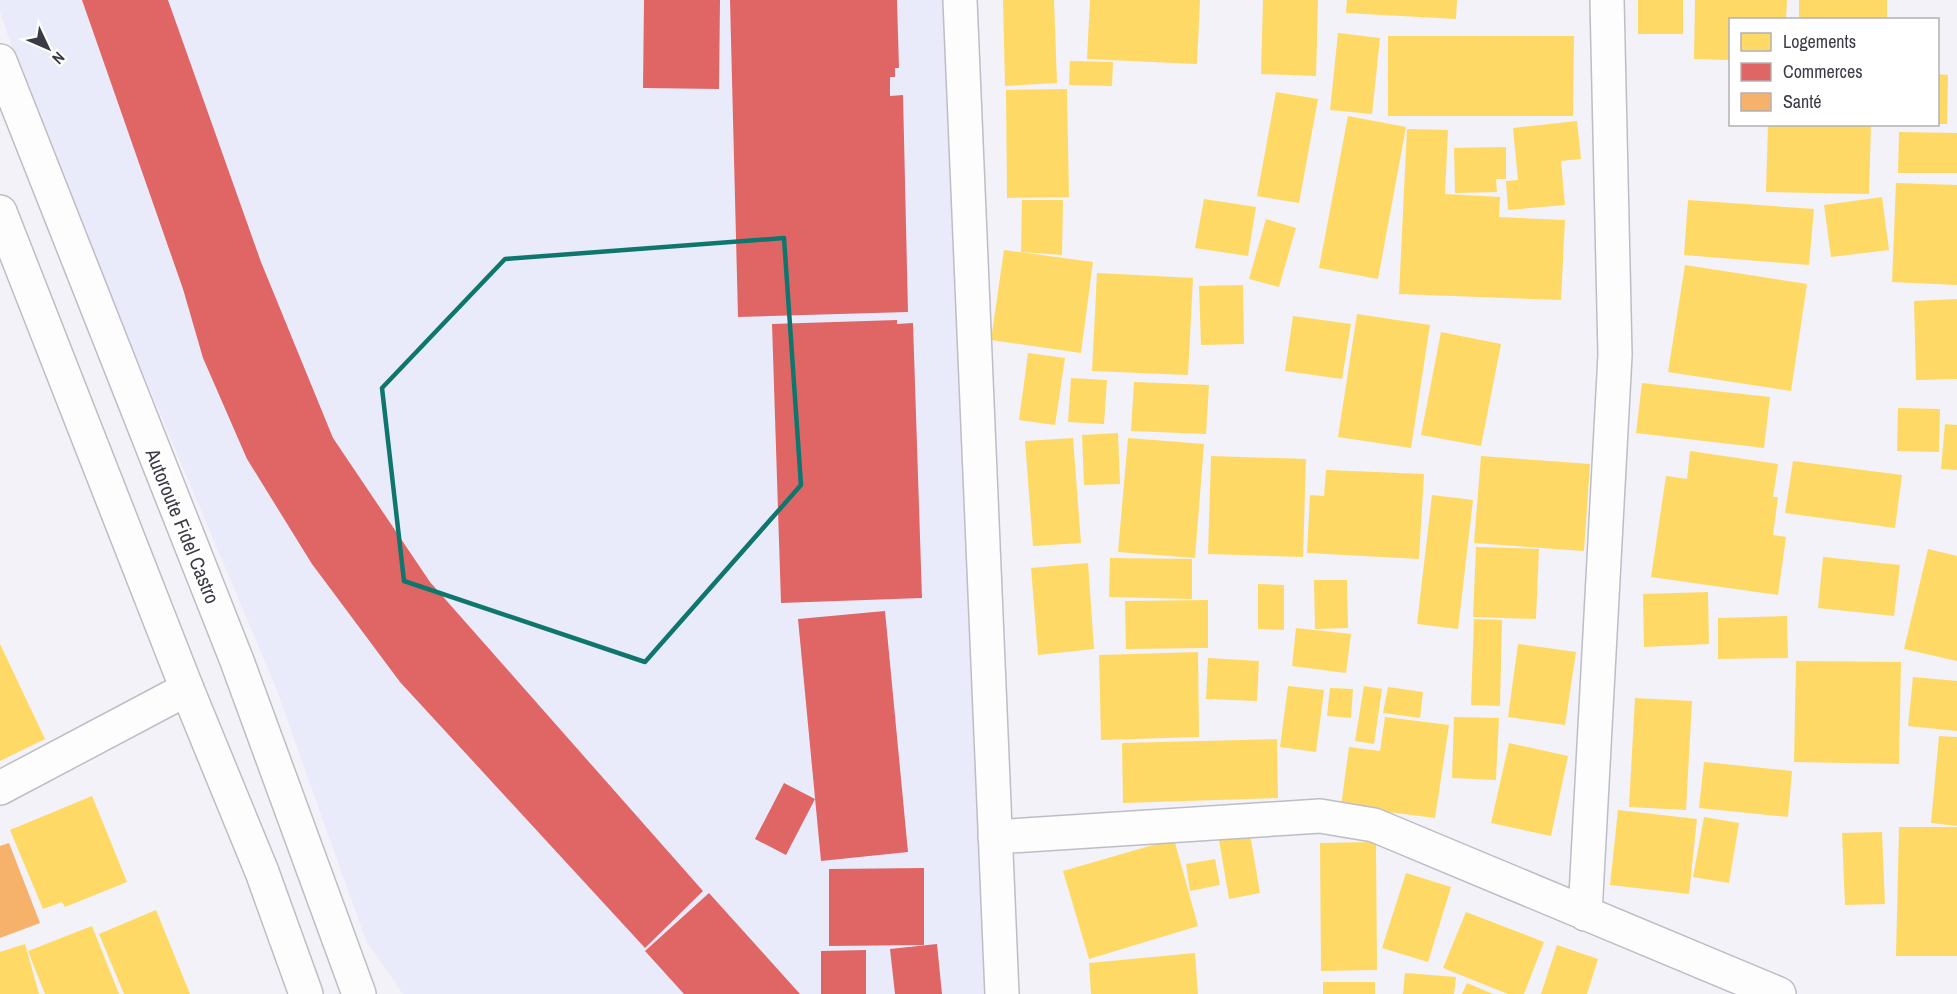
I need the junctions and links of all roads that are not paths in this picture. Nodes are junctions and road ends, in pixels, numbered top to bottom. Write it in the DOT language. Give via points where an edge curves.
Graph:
graph roads {
  1 [pos="960,0"];
  2 [pos="1607,0"];
  3 [pos="0,61"];
  4 [pos="0,212"];
  5 [pos="187,689"];
  6 [pos="0,788"];
  7 [pos="995,837"];
  8 [pos="1585,914"];
  9 [pos="344,956"];
  10 [pos="306,994"];
  11 [pos="359,994"];
  12 [pos="375,994"];
  13 [pos="1002,994"];
  14 [pos="1779,994"];
  1 -- 7 [label="main road"];
  2 -- 8 [label="main road" via="1615,355"];
  3 -- 9 [label="main road, Autoroute Fidel Castro" via="237,661"];
  4 -- 5 [label="main road"];
  5 -- 6 [label="main road"];
  5 -- 10 [label="main road" via="262,872"];
  7 -- 8 [label="main road" via="1320,816 1374,825"];
  7 -- 13 [label="main road"];
  8 -- 14 [label="main road"];
  9 -- 11 [label="main road, Autoroute Fidel Castro"];
  9 -- 12 [label="main road"];
}
